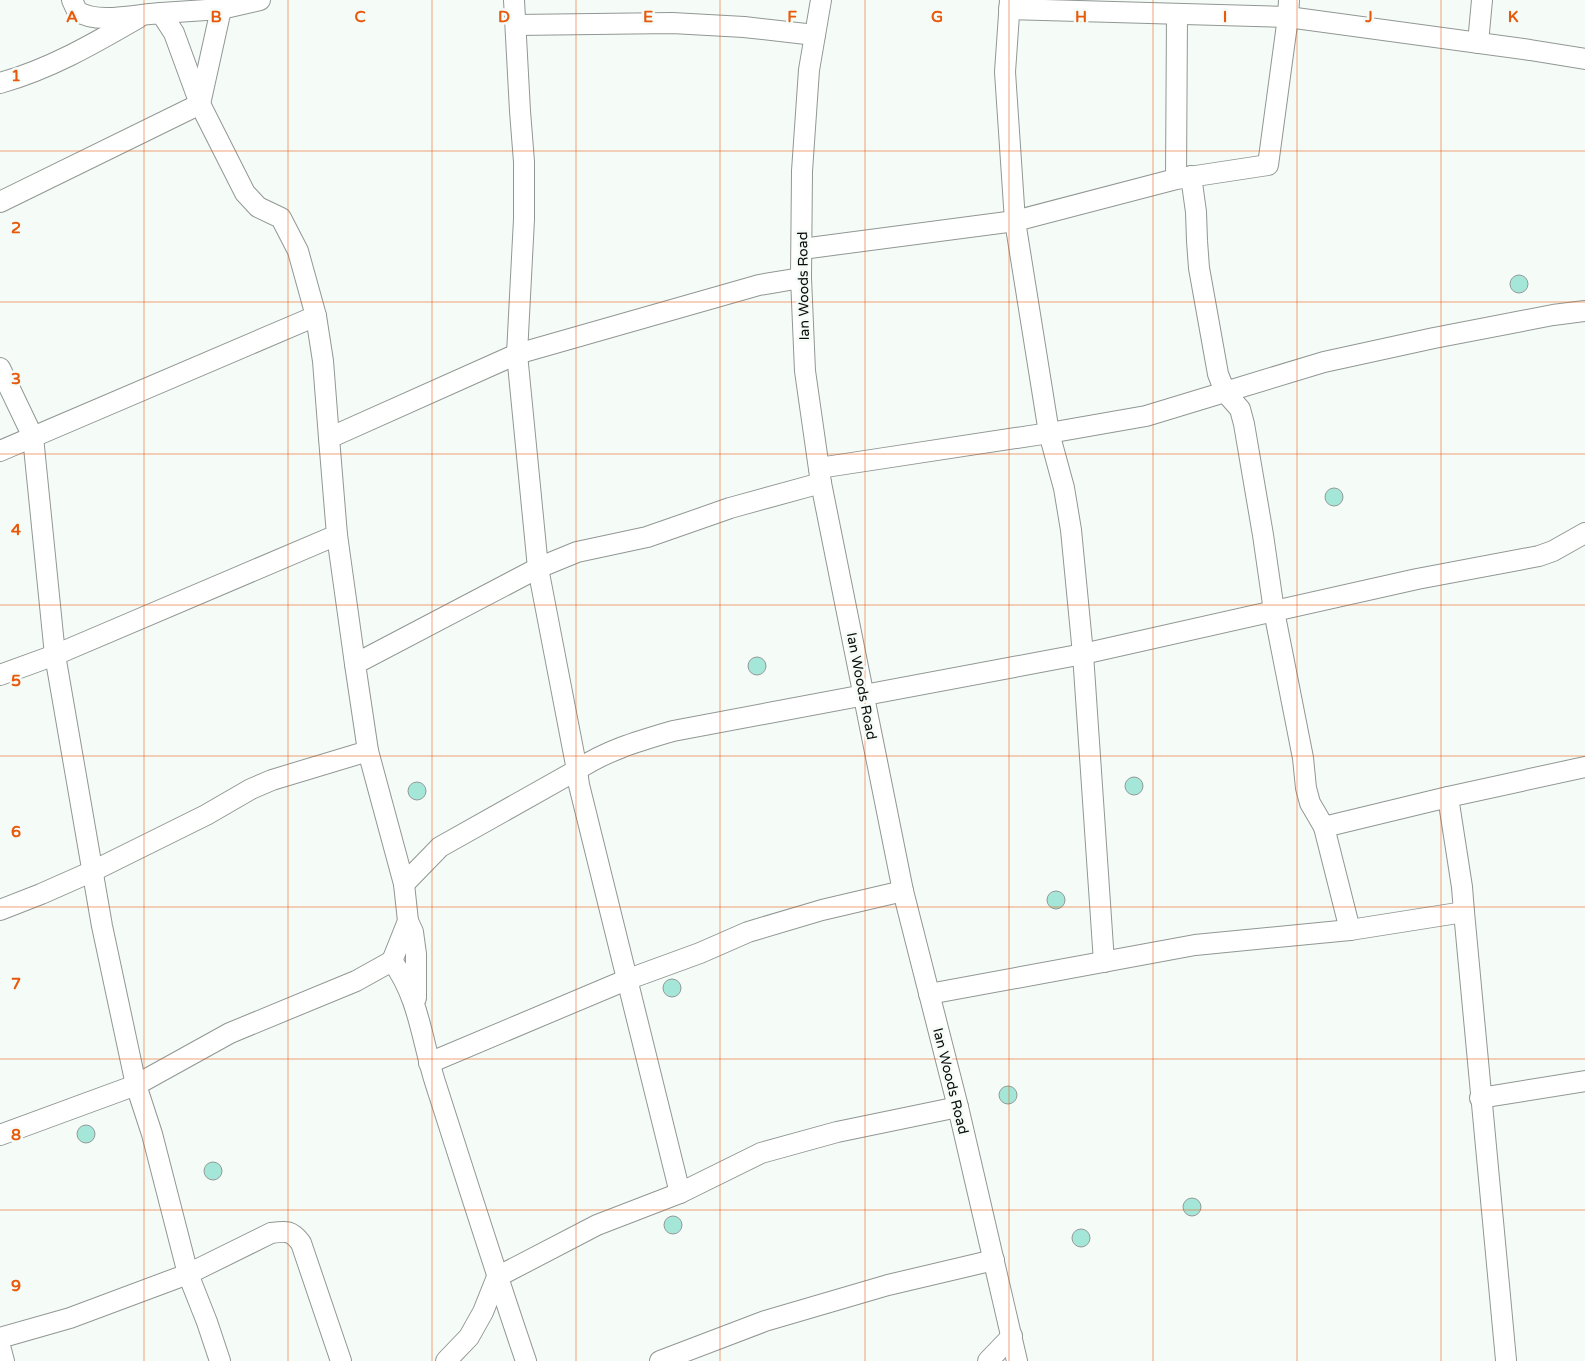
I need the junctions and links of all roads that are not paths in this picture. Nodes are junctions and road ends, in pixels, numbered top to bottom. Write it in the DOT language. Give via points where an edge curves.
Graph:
graph roads {
  1 [pos="72,0"];
  2 [pos="260,0"];
  3 [pos="514,0"];
  4 [pos="821,0"];
  5 [pos="1482,0"];
  6 [pos="222,4"];
  7 [pos="1009,5"];
  8 [pos="1288,9"];
  9 [pos="152,14"];
  10 [pos="1177,14"];
  11 [pos="516,25"];
  12 [pos="815,35"];
  13 [pos="1478,43"];
  14 [pos="1585,59"];
  15 [pos="0,83"];
  16 [pos="200,104"];
  17 [pos="1183,178"];
  18 [pos="0,202"];
  19 [pos="1014,221"];
  20 [pos="802,249"];
  21 [pos="801,278"];
  22 [pos="1585,311"];
  23 [pos="316,316"];
  24 [pos="517,354"];
  25 [pos="0,368"];
  26 [pos="1225,392"];
  27 [pos="1049,433"];
  28 [pos="33,437"];
  29 [pos="329,438"];
  30 [pos="0,451"];
  31 [pos="820,475"];
  32 [pos="1585,532"];
  33 [pos="336,535"];
  34 [pos="538,568"];
  35 [pos="1274,611"];
  36 [pos="1083,654"];
  37 [pos="55,655"];
  38 [pos="354,664"];
  39 [pos="0,676"];
  40 [pos="864,694"];
  41 [pos="368,751"];
  42 [pos="1585,767"];
  43 [pos="577,770"];
  44 [pos="1448,796"];
  45 [pos="1324,826"];
  46 [pos="92,871"];
  47 [pos="404,884"];
  48 [pos="903,891"];
  49 [pos="0,910"];
  50 [pos="1464,912"];
  51 [pos="408,921"];
  52 [pos="1350,930"];
  53 [pos="392,961"];
  54 [pos="1104,962"];
  55 [pos="626,980"];
  56 [pos="929,994"];
  57 [pos="416,1008"];
  58 [pos="430,1063"];
  59 [pos="1585,1081"];
  60 [pos="136,1085"];
  61 [pos="1480,1098"];
  62 [pos="958,1107"];
  63 [pos="0,1135"];
  64 [pos="680,1193"];
  65 [pos="994,1260"];
  66 [pos="188,1274"];
  67 [pos="497,1277"];
  68 [pos="1012,1336"];
  69 [pos="0,1338"];
  70 [pos="0,1346"];
  71 [pos="1506,1360"];
  72 [pos="4,1361"];
  73 [pos="220,1361"];
  74 [pos="341,1361"];
  75 [pos="446,1361"];
  76 [pos="526,1361"];
  77 [pos="660,1361"];
  78 [pos="988,1361"];
  79 [pos="1017,1361"];
  1 -- 9 [label="street" via="77,11 91,17"];
  2 -- 6 [label="street"];
  3 -- 11 [label="street"];
  4 -- 12 [label="street, Ian Woods Road"];
  5 -- 13 [label="street"];
  6 -- 9 [label="street"];
  6 -- 16 [label="street"];
  7 -- 10 [label="street"];
  7 -- 19 [label="street" via="1005,72"];
  8 -- 10 [label="street"];
  8 -- 13 [label="street"];
  8 -- 17 [label="street" via="1268,165"];
  9 -- 15 [label="street" via="72,56"];
  9 -- 16 [label="street" via="174,33"];
  10 -- 17 [label="street"];
  11 -- 12 [label="street" via="672,23"];
  11 -- 24 [label="street" via="524,162"];
  12 -- 20 [label="street, Ian Woods Road" via="803,153"];
  13 -- 14 [label="street"];
  16 -- 18 [label="street"];
  16 -- 23 [label="street" via="245,192 258,207 281,218 298,251"];
  17 -- 19 [label="street"];
  17 -- 26 [label="street" via="1196,212 1199,268 1218,374"];
  19 -- 20 [label="street"];
  19 -- 27 [label="street"];
  20 -- 21 [label="street, Ian Woods Road"];
  21 -- 24 [label="street" via="758,285"];
  21 -- 31 [label="street, Ian Woods Road" via="805,371"];
  22 -- 26 [label="street" via="1452,334 1324,362"];
  23 -- 28 [label="street"];
  23 -- 29 [label="street"];
  24 -- 29 [label="street"];
  24 -- 34 [label="street"];
  25 -- 28 [label="street"];
  26 -- 27 [label="street" via="1146,416"];
  26 -- 35 [label="street" via="1240,409 1244,424"];
  27 -- 31 [label="street"];
  27 -- 36 [label="street" via="1071,530"];
  28 -- 30 [label="street"];
  28 -- 37 [label="street"];
  29 -- 33 [label="street"];
  31 -- 34 [label="street" via="647,537 577,552"];
  31 -- 40 [label="street, Ian Woods Road"];
  32 -- 35 [label="street" via="1539,556"];
  33 -- 37 [label="street"];
  33 -- 38 [label="street"];
  34 -- 38 [label="street"];
  34 -- 43 [label="street"];
  35 -- 36 [label="street"];
  35 -- 45 [label="street" via="1306,788 1310,803"];
  36 -- 40 [label="street"];
  36 -- 54 [label="street"];
  37 -- 39 [label="street"];
  37 -- 46 [label="street"];
  38 -- 41 [label="street"];
  40 -- 43 [label="street" via="673,731 626,744"];
  40 -- 48 [label="street, Ian Woods Road"];
  41 -- 46 [label="street" via="251,789"];
  41 -- 47 [label="street"];
  42 -- 44 [label="street"];
  43 -- 47 [label="street" via="440,847"];
  43 -- 55 [label="street"];
  44 -- 45 [label="street"];
  44 -- 50 [label="street"];
  45 -- 52 [label="street"];
  46 -- 49 [label="street"];
  46 -- 60 [label="street"];
  47 -- 51 [label="street"];
  48 -- 55 [label="street" via="748,932"];
  48 -- 56 [label="street, Ian Woods Road"];
  50 -- 52 [label="street"];
  50 -- 61 [label="street"];
  51 -- 53 [label="street"];
  51 -- 57 [label="street" via="416,954"];
  52 -- 54 [label="street" via="1194,945"];
  53 -- 57 [label="street" via="402,975"];
  53 -- 60 [label="street" via="356,981 230,1033"];
  54 -- 56 [label="street"];
  55 -- 58 [label="street"];
  55 -- 64 [label="street"];
  56 -- 62 [label="street, Ian Woods Road"];
  57 -- 58 [label="street"];
  58 -- 67 [label="street"];
  59 -- 61 [label="street"];
  60 -- 63 [label="street"];
  60 -- 66 [label="street"];
  61 -- 71 [label="street"];
  62 -- 64 [label="street" via="838,1132 761,1153"];
  62 -- 65 [label="street, Ian Woods Road"];
  64 -- 67 [label="street" via="597,1225"];
  65 -- 68 [label="street, Ian Woods Road"];
  65 -- 77 [label="street" via="888,1285 765,1321"];
  66 -- 69 [label="street" via="70,1318"];
  66 -- 73 [label="street"];
  66 -- 74 [label="street" via="271,1233 286,1231 294,1234 300,1243"];
  67 -- 75 [label="street" via="484,1312 469,1337"];
  67 -- 76 [label="street"];
  68 -- 78 [label="street"];
  68 -- 79 [label="street, Ian Woods Road"];
  70 -- 72 [label="street"];
}
